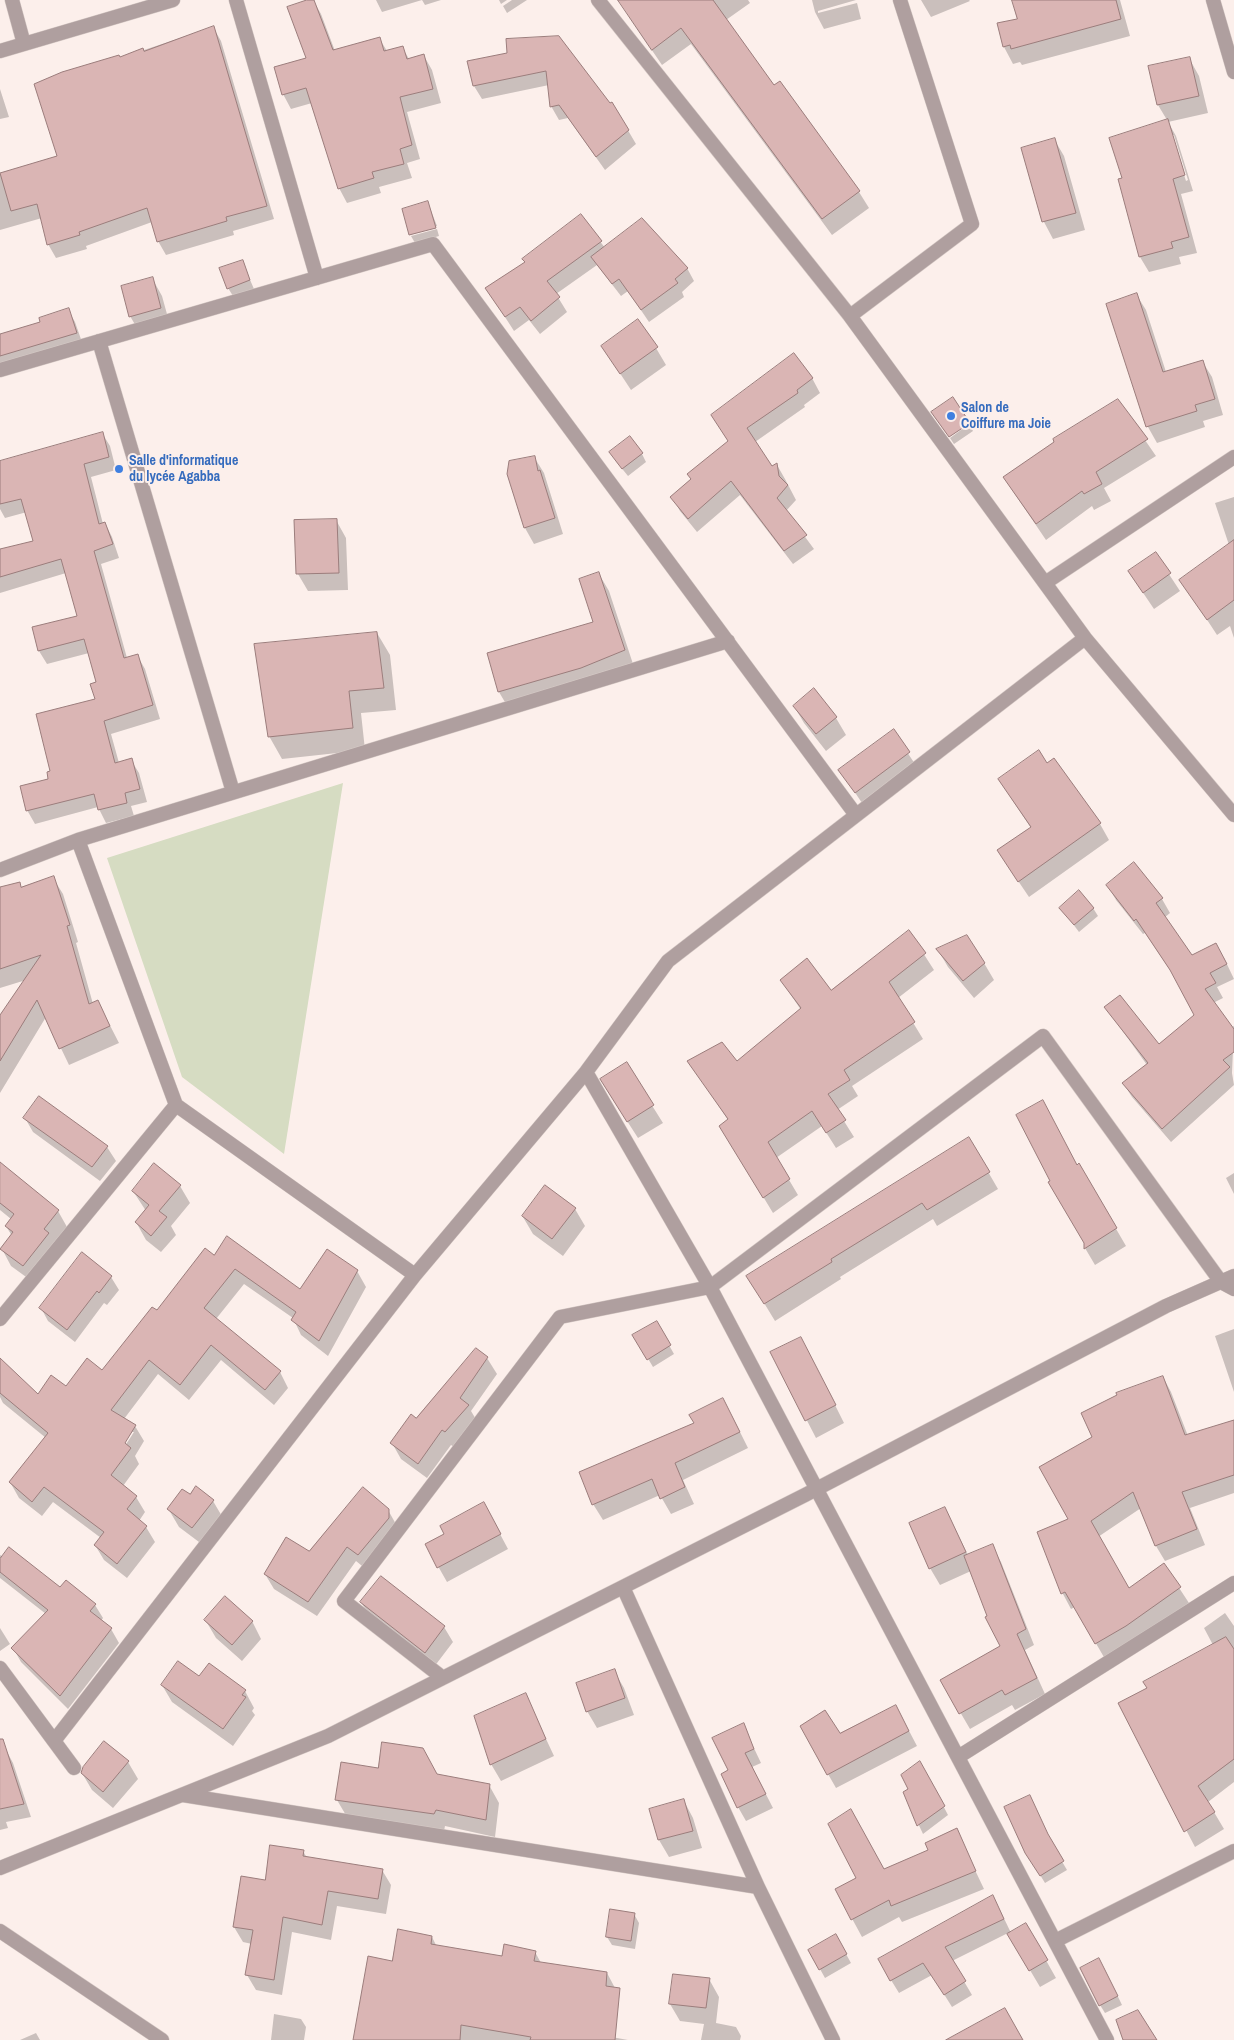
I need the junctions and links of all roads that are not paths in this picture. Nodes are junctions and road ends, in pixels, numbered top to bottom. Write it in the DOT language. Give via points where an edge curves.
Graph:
graph roads {
  1 [pos="12,0"];
  2 [pos="173,0"];
  3 [pos="236,0"];
  4 [pos="598,0"];
  5 [pos="900,0"];
  6 [pos="1213,0"];
  7 [pos="24,44"];
  8 [pos="0,51"];
  9 [pos="1234,72"];
  10 [pos="317,278"];
  11 [pos="850,316"];
  12 [pos="99,341"];
  13 [pos="0,370"];
  14 [pos="1234,457"];
  15 [pos="1045,583"];
  16 [pos="1085,638"];
  17 [pos="728,641"];
  18 [pos="233,792"];
  19 [pos="856,815"];
  20 [pos="1234,815"];
  21 [pos="78,840"];
  22 [pos="0,870"];
  23 [pos="586,1072"];
  24 [pos="176,1105"];
  25 [pos="415,1275"];
  26 [pos="1228,1279"];
  27 [pos="710,1287"];
  28 [pos="1234,1289"];
  29 [pos="0,1319"];
  30 [pos="817,1489"];
  31 [pos="1234,1583"];
  32 [pos="623,1587"];
  33 [pos="0,1668"];
  34 [pos="442,1678"];
  35 [pos="54,1741"];
  36 [pos="958,1757"];
  37 [pos="74,1768"];
  38 [pos="182,1795"];
  39 [pos="1234,1851"];
  40 [pos="0,1868"];
  41 [pos="758,1887"];
  42 [pos="0,1931"];
  43 [pos="1055,1941"];
  44 [pos="162,2040"];
  45 [pos="833,2040"];
  46 [pos="1107,2040"];
  1 -- 7 [label="street"];
  2 -- 7 [label="street"];
  3 -- 10 [label="street"];
  4 -- 11 [label="street"];
  5 -- 11 [label="street" via="972,224"];
  6 -- 9 [label="street"];
  7 -- 8 [label="street"];
  10 -- 12 [label="street"];
  10 -- 17 [label="street" via="433,244"];
  11 -- 15 [label="street"];
  12 -- 13 [label="street"];
  12 -- 18 [label="street"];
  14 -- 15 [label="street"];
  15 -- 16 [label="street"];
  16 -- 19 [label="street"];
  16 -- 20 [label="street"];
  17 -- 18 [label="street"];
  17 -- 19 [label="street"];
  18 -- 21 [label="street"];
  19 -- 23 [label="street" via="668,961"];
  21 -- 22 [label="street"];
  21 -- 24 [label="street"];
  23 -- 25 [label="street"];
  23 -- 27 [label="street"];
  24 -- 25 [label="street"];
  24 -- 29 [label="street"];
  25 -- 35 [label="street"];
  26 -- 27 [label="street" via="1043,1036"];
  26 -- 28 [label="street"];
  26 -- 30 [label="street" via="1166,1306"];
  27 -- 30 [label="street"];
  27 -- 34 [label="street" via="560,1317 344,1601"];
  30 -- 32 [label="street"];
  30 -- 36 [label="street"];
  31 -- 36 [label="street"];
  32 -- 34 [label="street"];
  32 -- 41 [label="street"];
  33 -- 35 [label="street"];
  34 -- 38 [label="street" via="328,1736"];
  35 -- 37 [label="street"];
  36 -- 43 [label="street"];
  38 -- 40 [label="street"];
  38 -- 41 [label="street"];
  39 -- 43 [label="street"];
  41 -- 45 [label="street"];
  42 -- 44 [label="street"];
  43 -- 46 [label="street"];
}
